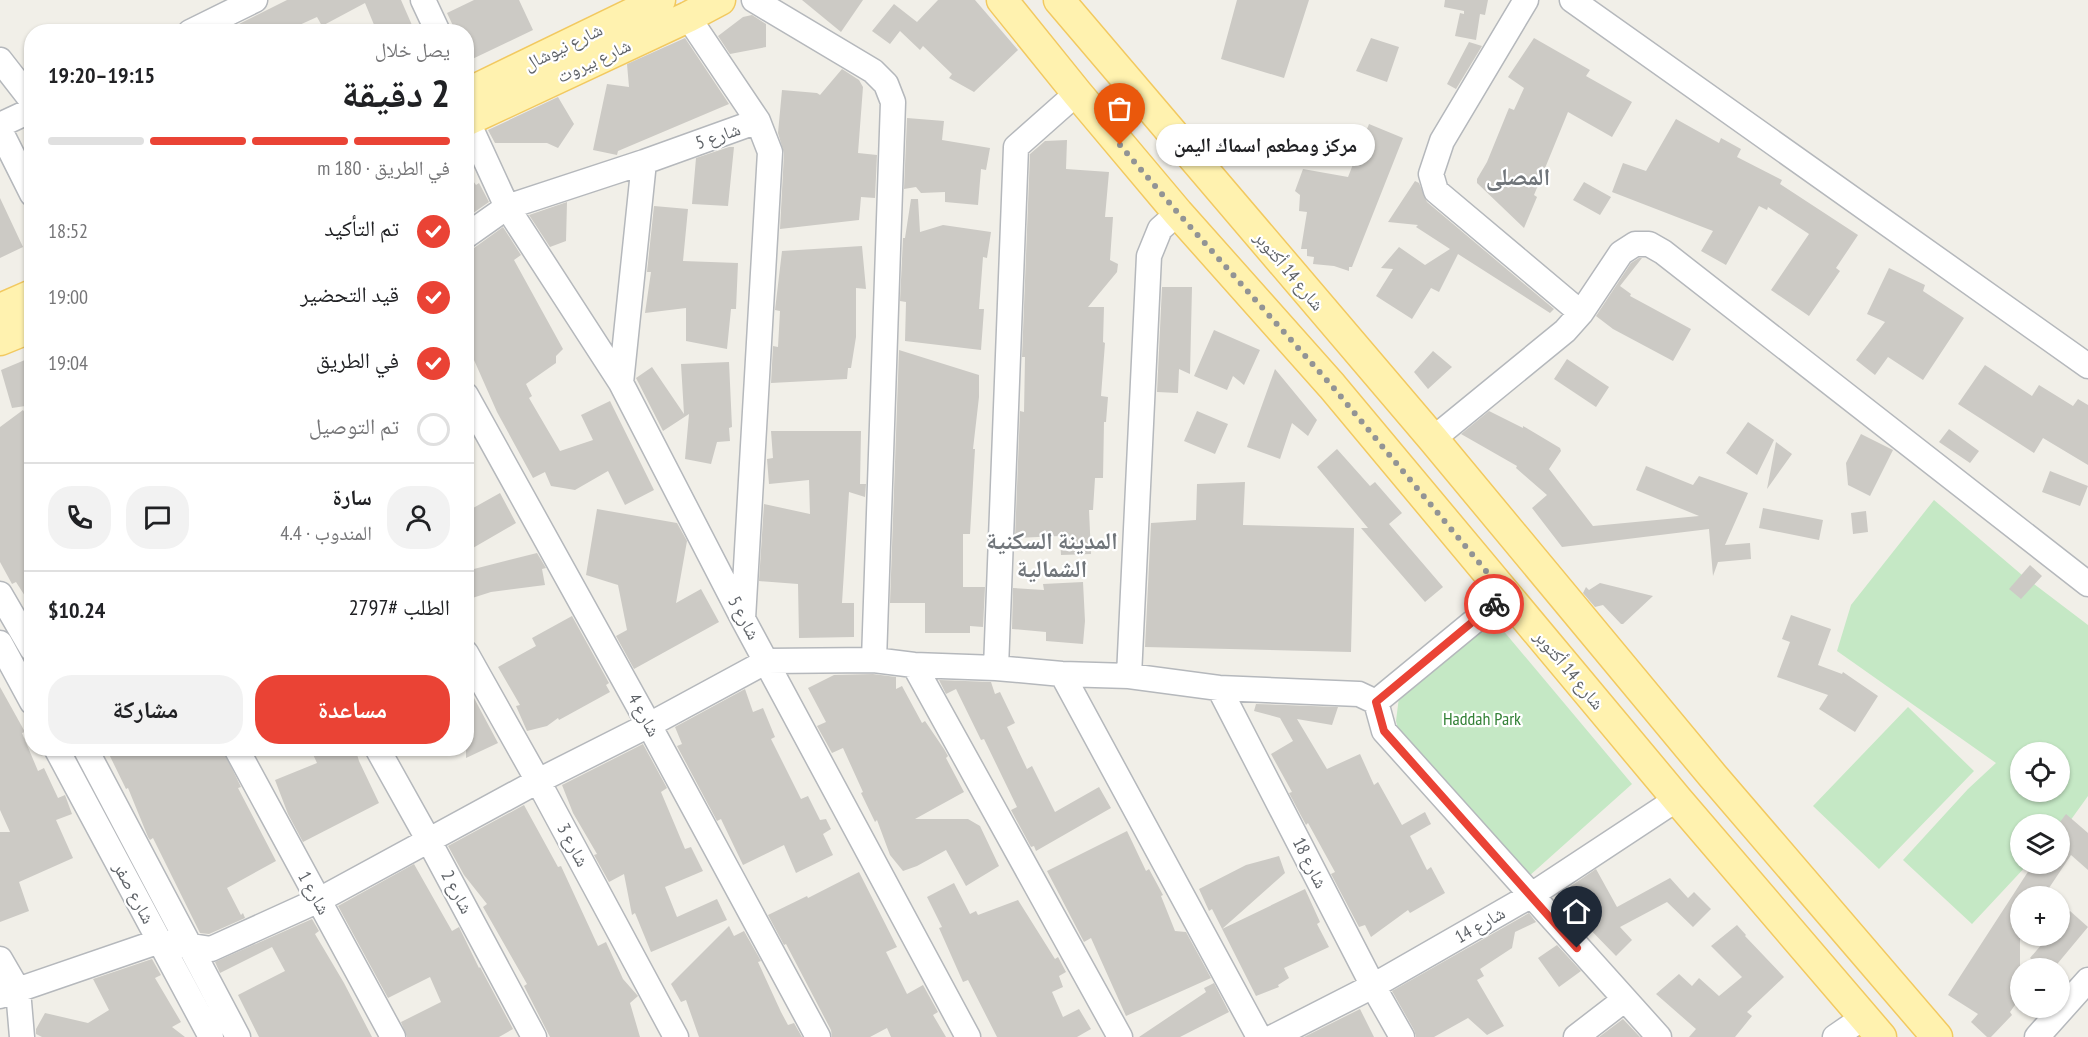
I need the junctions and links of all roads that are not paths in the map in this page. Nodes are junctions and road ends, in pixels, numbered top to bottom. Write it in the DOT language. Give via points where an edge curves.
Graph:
graph roads {
  1 [pos="255,0"];
  2 [pos="423,0"];
  3 [pos="660,0"];
  4 [pos="720,0"];
  5 [pos="754,0"];
  6 [pos="1059,0"];
  7 [pos="1526,0"];
  8 [pos="1572,0"];
  9 [pos="1011,3"];
  10 [pos="688,17"];
  11 [pos="206,24"];
  12 [pos="434,24"];
  13 [pos="0,60"];
  14 [pos="24,91"];
  15 [pos="1077,93"];
  16 [pos="474,100"];
  17 [pos="474,101"];
  18 [pos="24,114"];
  19 [pos="474,122"];
  20 [pos="758,122"];
  21 [pos="0,125"];
  22 [pos="0,130"];
  23 [pos="644,162"];
  24 [pos="24,178"];
  25 [pos="507,207"];
  26 [pos="1178,213"];
  27 [pos="474,230"];
  28 [pos="24,298"];
  29 [pos="0,309"];
  30 [pos="1581,313"];
  31 [pos="24,330"];
  32 [pos="0,340"];
  33 [pos="1366,362"];
  34 [pos="2088,366"];
  35 [pos="621,383"];
  36 [pos="1332,386"];
  37 [pos="474,409"];
  38 [pos="1433,439"];
  39 [pos="2088,584"];
  40 [pos="0,594"];
  41 [pos="1506,595"];
  42 [pos="743,619"];
  43 [pos="24,636"];
  44 [pos="24,641"];
  45 [pos="0,644"];
  46 [pos="874,660"];
  47 [pos="767,661"];
  48 [pos="914,665"];
  49 [pos="474,667"];
  50 [pos="996,668"];
  51 [pos="1062,674"];
  52 [pos="1129,676"];
  53 [pos="24,688"];
  54 [pos="1219,688"];
  55 [pos="1376,702"];
  56 [pos="649,725"];
  57 [pos="61,756"];
  58 [pos="89,756"];
  59 [pos="240,756"];
  60 [pos="381,756"];
  61 [pos="538,781"];
  62 [pos="1677,799"];
  63 [pos="429,841"];
  64 [pos="1530,896"];
  65 [pos="319,900"];
  66 [pos="160,942"];
  67 [pos="190,947"];
  68 [pos="0,959"];
  69 [pos="2088,980"];
  70 [pos="1373,986"];
  71 [pos="9,993"];
  72 [pos="1624,1000"];
  73 [pos="1873,1027"];
  74 [pos="22,1037"];
  75 [pos="211,1037"];
  76 [pos="238,1037"];
  77 [pos="393,1037"];
  78 [pos="534,1037"];
  79 [pos="676,1037"];
  80 [pos="818,1037"];
  81 [pos="968,1037"];
  82 [pos="1120,1037"];
  83 [pos="1259,1037"];
  84 [pos="1273,1037"];
  85 [pos="1402,1037"];
  86 [pos="1576,1037"];
  87 [pos="1659,1037"];
  88 [pos="1835,1037"];
  89 [pos="1937,1037"];
  90 [pos="2037,1037"];
  1 -- 11 [label="street"];
  2 -- 12 [label="street"];
  3 -- 16 [label="main road, شارع نيوشال"];
  4 -- 10 [label="main road, شارع بيروت"];
  5 -- 46 [label="street" via="873,71 886,84 893,102"];
  6 -- 33 [label="main road, شارع 14 أكتوبر"];
  7 -- 30 [label="street" via="1442,141 1431,174 1436,190"];
  8 -- 34 [label="street"];
  9 -- 15 [label="main road, شارع 14 أكتوبر"];
  10 -- 17 [label="main road, شارع بيروت"];
  10 -- 20 [label="street"];
  13 -- 14 [label="street"];
  15 -- 26 [label="main road, شارع 14 أكتوبر"];
  15 -- 50 [label="street" via="1016,147"];
  18 -- 21 [label="street"];
  19 -- 25 [label="street, شارع 5"];
  20 -- 23 [label="street, شارع 5"];
  20 -- 42 [label="street" via="770,152"];
  22 -- 24 [label="street"];
  23 -- 25 [label="street, شارع 5"];
  23 -- 35 [label="street"];
  25 -- 27 [label="street, شارع 5"];
  25 -- 35 [label="street, شارع 5"];
  26 -- 36 [label="main road, شارع 14 أكتوبر"];
  26 -- 52 [label="street" via="1160,229 1149,256"];
  28 -- 29 [label="main road"];
  30 -- 38 [label="street" via="1565,331"];
  30 -- 39 [label="street" via="1622,253 1635,244 1649,244"];
  31 -- 32 [label="main road"];
  33 -- 36 [label="main road"];
  33 -- 38 [label="main road, شارع 14 أكتوبر"];
  35 -- 42 [label="street, شارع 5"];
  36 -- 41 [label="main road, شارع 14 أكتوبر"];
  37 -- 56 [label="street, شارع 4"];
  38 -- 89 [label="main road, شارع 14 أكتوبر" via="1704,766"];
  40 -- 43 [label="street"];
  41 -- 55 [label="street"];
  41 -- 62 [label="main road, شارع 14 أكتوبر"];
  42 -- 47 [label="street, شارع 5"];
  44 -- 45 [label="street"];
  45 -- 53 [label="street"];
  46 -- 47 [label="street"];
  46 -- 48 [label="street"];
  47 -- 56 [label="street"];
  47 -- 81 [label="street, شارع 5"];
  48 -- 50 [label="street"];
  48 -- 82 [label="street"];
  49 -- 61 [label="street, شارع 3"];
  50 -- 51 [label="street"];
  51 -- 52 [label="street"];
  51 -- 83 [label="street"];
  52 -- 54 [label="street"];
  54 -- 55 [label="street" via="1359,694"];
  54 -- 70 [label="street, شارع 18"];
  55 -- 64 [label="street" via="1384,731"];
  56 -- 61 [label="street"];
  56 -- 80 [label="street, شارع 4"];
  57 -- 66 [label="street, شارع صفر"];
  58 -- 67 [label="street, شارع صفر"];
  59 -- 65 [label="street, شارع 1"];
  60 -- 63 [label="street, شارع 2"];
  61 -- 63 [label="street"];
  61 -- 79 [label="street, شارع 3"];
  62 -- 64 [label="street, شارع 14"];
  62 -- 73 [label="main road, شارع 14 أكتوبر"];
  63 -- 65 [label="street"];
  63 -- 78 [label="street, شارع 2"];
  64 -- 70 [label="street, شارع 14"];
  64 -- 72 [label="street"];
  65 -- 67 [label="street" via="211,949"];
  65 -- 77 [label="street, شارع 1"];
  66 -- 67 [label="street"];
  66 -- 71 [label="street"];
  66 -- 75 [label="street, شارع صفر"];
  67 -- 76 [label="street, شارع صفر"];
  68 -- 71 [label="street"];
  69 -- 90 [label="street"];
  70 -- 84 [label="street, شارع 14"];
  70 -- 85 [label="street, شارع 18"];
  71 -- 74 [label="street"];
  72 -- 86 [label="street"];
  72 -- 87 [label="street"];
  73 -- 88 [label="street"];
}
